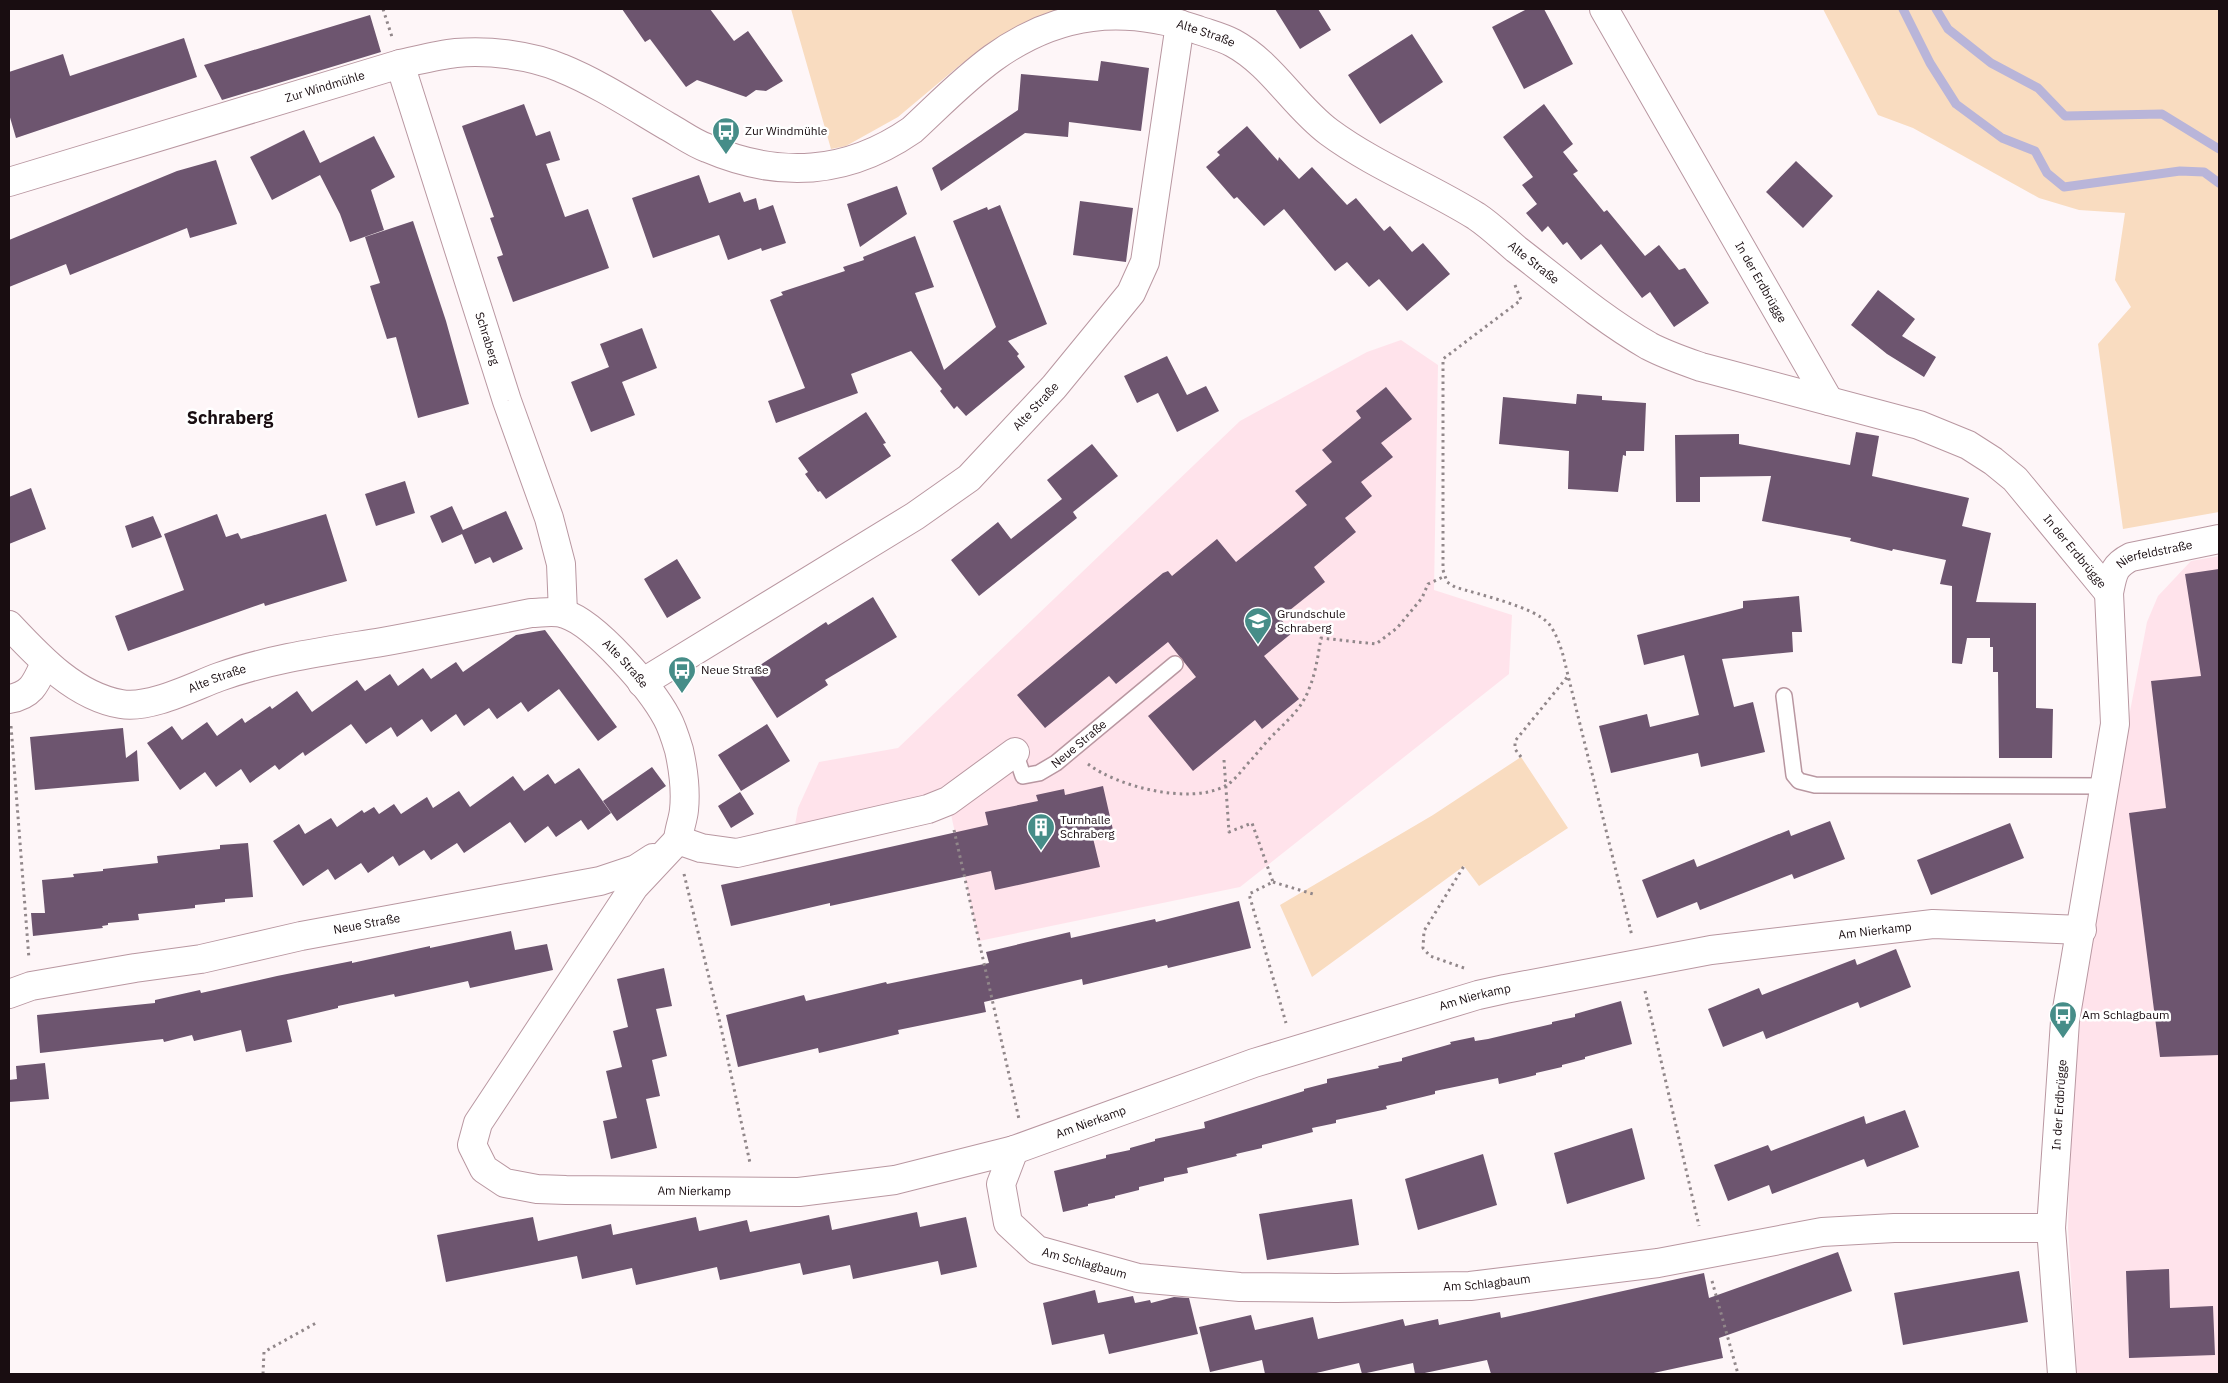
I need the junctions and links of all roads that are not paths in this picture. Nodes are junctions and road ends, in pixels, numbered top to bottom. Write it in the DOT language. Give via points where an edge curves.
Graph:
graph roads {
  1 [pos="1604,9"];
  2 [pos="1180,24"];
  3 [pos="400,64"];
  4 [pos="9,182"];
  5 [pos="1829,401"];
  6 [pos="2219,539"];
  7 [pos="2109,593"];
  8 [pos="563,613"];
  9 [pos="9,625"];
  10 [pos="45,663"];
  11 [pos="1176,664"];
  12 [pos="642,683"];
  13 [pos="1784,696"];
  14 [pos="10,710"];
  15 [pos="1015,752"];
  16 [pos="2105,786"];
  17 [pos="678,840"];
  18 [pos="2082,930"];
  19 [pos="20,990"];
  20 [pos="1014,1150"];
  21 [pos="2052,1228"];
  22 [pos="2062,1374"];
  1 -- 5 [label="street, In der Erdbrügge"];
  2 -- 3 [label="street, Zur Windmühle" via="1141,15 1118,14 1076,20 1044,30 992,58 912,130 888,146 847,163 808,169 772,167 706,148 560,67 514,55 457,53"];
  2 -- 5 [label="street, Alte Straße" via="1233,43 1263,65 1310,116 1331,133 1476,216 1586,302 1650,346 1701,367"];
  2 -- 12 [label="street, Alte Straße" via="1145,262 1131,293 1054,387 969,478 915,516"];
  3 -- 4 [label="street, Zur Windmühle"];
  3 -- 8 [label="street, Schraberg" via="507,401 550,518 562,564"];
  5 -- 7 [label="street, In der Erdbrügge" via="1919,425 1968,446 1993,461 2039,505"];
  6 -- 7 [label="street, Nierfeldstraße" via="2131,557 2120,563 2113,574"];
  7 -- 16 [label="street, In der Erdbrügge" via="2115,724"];
  8 -- 10 [label="street, Alte Straße" via="531,613 281,659 237,671 149,703 124,705 100,700"];
  8 -- 12 [label="street, Alte Straße" via="580,620 602,638"];
  9 -- 10 [label="street, Alte Straße"];
  10 -- 14 [label="street" via="36,682"];
  11 -- 15 [label="lane, Neue Straße" via="1072,751 1039,774 1023,776"];
  12 -- 17 [label="street" via="667,718 679,750 684,811"];
  13 -- 16 [label="lane" via="1794,775 1799,781 1815,786"];
  15 -- 17 [label="street, Neue Straße" via="948,801 928,809 738,853 701,848"];
  16 -- 18 [label="street, In der Erdbrügge"];
  17 -- 19 [label="street, Neue Straße" via="636,869 600,881"];
  17 -- 20 [label="street, Am Nierkamp" via="634,887 478,1122 472,1145 484,1169 505,1184 537,1189 799,1192 896,1180"];
  18 -- 20 [label="street, Am Nierkamp" via="1933,924 1711,950 1478,994 1294,1050"];
  18 -- 21 [label="street, In der Erdbrügge" via="2063,1039"];
  20 -- 21 [label="street, Am Schlagbaum" via="1001,1184 1008,1223 1037,1250 1138,1278 1240,1287 1470,1286 1706,1255 1822,1232 1894,1228"];
  21 -- 22 [label="street, In der Erdbrügge"];
}
